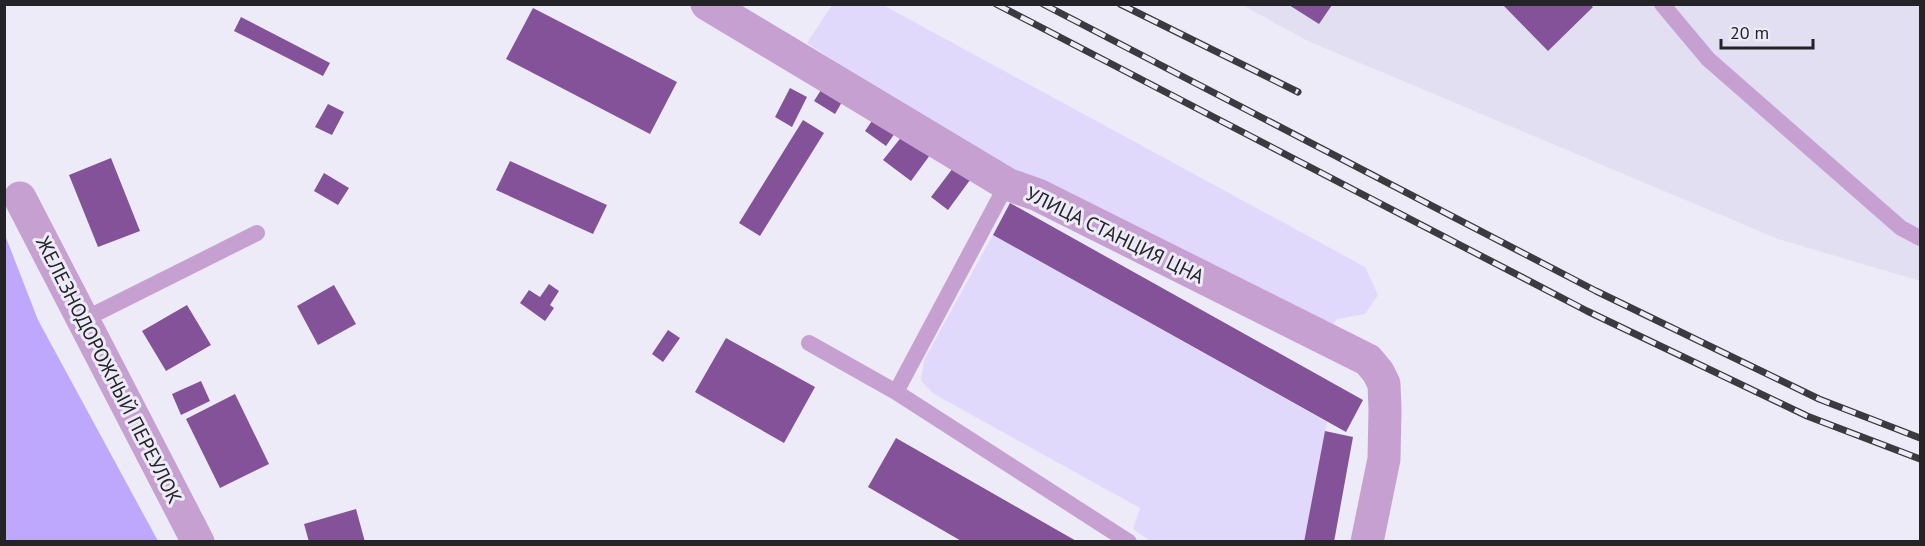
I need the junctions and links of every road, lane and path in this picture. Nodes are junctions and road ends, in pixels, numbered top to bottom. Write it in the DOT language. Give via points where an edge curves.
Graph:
graph roads {
  1 [pos="707,4"];
  2 [pos="1662,4"];
  3 [pos="1006,184"];
  4 [pos="20,198"];
  5 [pos="257,233"];
  6 [pos="1920,238"];
  7 [pos="83,320"];
  8 [pos="809,343"];
  9 [pos="896,392"];
  10 [pos="198,542"];
  11 [pos="1129,542"];
  12 [pos="1367,542"];
  1 -- 3 [label="street, УЛИЦА СТАНЦИЯ ЦНА"];
  2 -- 6 [label="lane" via="1708,59 1901,228"];
  3 -- 9 [label="lane"];
  3 -- 12 [label="street, УЛИЦА СТАНЦИЯ ЦНА" via="1038,195 1368,360 1384,384 1385,409 1384,459"];
  4 -- 7 [label="street, ЖЕЛЕЗНОДОРОЖНЫЙ ПЕРЕУЛОК"];
  5 -- 7 [label="lane"];
  7 -- 10 [label="street, ЖЕЛЕЗНОДОРОЖНЫЙ ПЕРЕУЛОК"];
  8 -- 9 [label="lane"];
  9 -- 11 [label="lane"];
}
